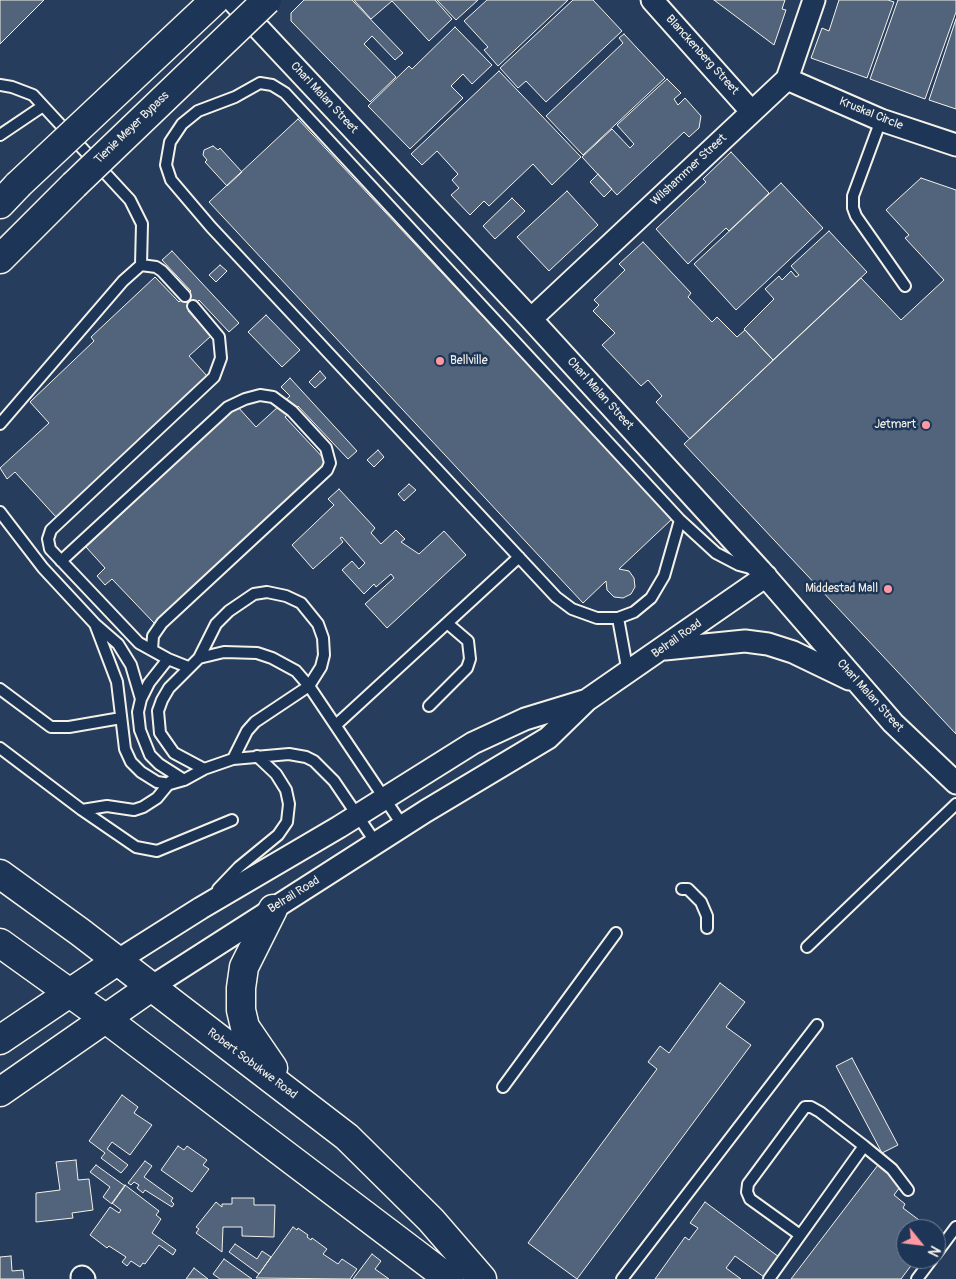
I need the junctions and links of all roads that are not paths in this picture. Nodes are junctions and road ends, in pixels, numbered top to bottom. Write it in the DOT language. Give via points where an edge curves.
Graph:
graph roads {
  1 [pos="267,0"];
  2 [pos="652,0"];
  3 [pos="814,0"];
  4 [pos="234,2"];
  5 [pos="787,78"];
  6 [pos="0,85"];
  7 [pos="43,106"];
  8 [pos="751,111"];
  9 [pos="881,120"];
  10 [pos="0,135"];
  11 [pos="956,146"];
  12 [pos="0,204"];
  13 [pos="0,259"];
  14 [pos="141,265"];
  15 [pos="905,286"];
  16 [pos="185,296"];
  17 [pos="193,306"];
  18 [pos="532,319"];
  19 [pos="0,424"];
  20 [pos="0,512"];
  21 [pos="680,520"];
  22 [pos="519,557"];
  23 [pos="61,561"];
  24 [pos="763,573"];
  25 [pos="618,618"];
  26 [pos="447,623"];
  27 [pos="95,624"];
  28 [pos="663,649"];
  29 [pos="152,650"];
  30 [pos="199,658"];
  31 [pos="168,659"];
  32 [pos="188,667"];
  33 [pos="628,673"];
  34 [pos="856,683"];
  35 [pos="309,686"];
  36 [pos="0,689"];
  37 [pos="141,699"];
  38 [pos="587,700"];
  39 [pos="430,706"];
  40 [pos="121,718"];
  41 [pos="336,725"];
  42 [pos="0,748"];
  43 [pos="257,756"];
  44 [pos="233,759"];
  45 [pos="204,769"];
  46 [pos="173,773"];
  47 [pos="184,780"];
  48 [pos="956,783"];
  49 [pos="170,784"];
  50 [pos="385,798"];
  51 [pos="956,804"];
  52 [pos="82,810"];
  53 [pos="357,815"];
  54 [pos="232,820"];
  55 [pos="403,826"];
  56 [pos="376,843"];
  57 [pos="0,874"];
  58 [pos="682,889"];
  59 [pos="201,908"];
  60 [pos="273,909"];
  61 [pos="707,928"];
  62 [pos="616,933"];
  63 [pos="0,943"];
  64 [pos="807,947"];
  65 [pos="117,961"];
  66 [pos="151,987"];
  67 [pos="69,992"];
  68 [pos="106,1019"];
  69 [pos="817,1025"];
  70 [pos="0,1040"];
  71 [pos="503,1087"];
  72 [pos="0,1092"];
  73 [pos="292,1093"];
  74 [pos="864,1146"];
  75 [pos="908,1190"];
  76 [pos="956,1227"];
  77 [pos="800,1235"];
  78 [pos="946,1240"];
  79 [pos="479,1277"];
  80 [pos="449,1279"];
  81 [pos="622,1279"];
  82 [pos="769,1279"];
  1 -- 13 [label="main road, Tienie Meyer Bypass, bridge"];
  2 -- 8 [label="street, Blanckenberg Street"];
  3 -- 5 [label="street, Wilshammer Street"];
  4 -- 12 [label="main road, bridge"];
  4 -- 18 [label="street, Charl Malan Street"];
  5 -- 8 [label="street, Wilshammer Street"];
  5 -- 9 [label="street, Kruskal Circle"];
  6 -- 7 [label="lane" via="28,93"];
  7 -- 10 [label="lane"];
  7 -- 14 [label="lane" via="130,200 142,224"];
  8 -- 18 [label="street, Wilshammer Street"];
  9 -- 11 [label="street, Kruskal Circle"];
  9 -- 15 [label="lane" via="854,196 853,208"];
  14 -- 16 [label="lane" via="162,271"];
  14 -- 19 [label="lane" via="122,281"];
  17 -- 23 [label="lane" via="219,337 221,358 214,377 51,530 48,539 50,549"];
  18 -- 24 [label="street, Charl Malan Street"];
  20 -- 27 [label="lane" via="43,568"];
  21 -- 22 [label="lane" via="285,94 272,84 260,83 198,111 182,124 170,142 166,165 171,180"];
  21 -- 24 [label="lane" via="716,553"];
  21 -- 25 [label="lane" via="658,588 645,605"];
  22 -- 25 [label="lane" via="556,597 572,609 597,618"];
  22 -- 26 [label="lane"];
  23 -- 29 [label="lane" via="130,635"];
  23 -- 29 [label="lane" via="228,407 260,395 273,397 292,412 326,448 330,463 327,470 162,623 153,636"];
  24 -- 28 [label="street, Belrail Road"];
  24 -- 34 [label="street, Charl Malan Street"];
  25 -- 33 [label="lane"];
  26 -- 39 [label="lane" via="468,641 470,659 467,668"];
  26 -- 41 [label="lane"];
  27 -- 37 [label="lane" via="118,644 131,665"];
  27 -- 40 [label="lane" via="117,682"];
  28 -- 33 [label="street, Belrail Road"];
  28 -- 34 [label="street" via="744,641 768,644 794,652"];
  29 -- 31 [label="lane"];
  30 -- 32 [label="lane"];
  30 -- 35 [label="lane" via="224,652 257,654 284,663"];
  30 -- 35 [label="lane" via="216,624 243,599 267,592 286,596 301,603 309,612 323,638 321,666"];
  31 -- 32 [label="lane"];
  31 -- 37 [label="lane"];
  32 -- 45 [label="lane" via="162,700 158,722 160,733 174,753"];
  33 -- 38 [label="street, Belrail Road"];
  34 -- 48 [label="street, Charl Malan Street"];
  35 -- 41 [label="lane"];
  35 -- 44 [label="lane" via="255,722"];
  36 -- 40 [label="lane" via="51,727"];
  37 -- 46 [label="lane" via="138,712 143,741 150,755"];
  38 -- 50 [label="street, Belrail Road" via="525,718 473,743"];
  38 -- 55 [label="street, Belrail Road" via="548,738"];
  40 -- 49 [label="lane" via="125,749 131,762 150,779"];
  41 -- 50 [label="lane"];
  42 -- 52 [label="lane"];
  43 -- 44 [label="lane"];
  43 -- 53 [label="lane" via="289,754 314,761 334,781"];
  43 -- 59 [label="lane" via="276,774 286,790 290,804 287,822 278,835 239,867"];
  44 -- 45 [label="lane"];
  45 -- 47 [label="lane"];
  46 -- 47 [label="lane"];
  46 -- 49 [label="lane"];
  47 -- 49 [label="lane"];
  49 -- 52 [label="lane" via="143,808 107,806"];
  50 -- 53 [label="street, Belrail Road"];
  50 -- 55 [label="lane"];
  51 -- 64 [label="lane"];
  52 -- 54 [label="lane" via="136,847 157,851"];
  53 -- 56 [label="lane"];
  53 -- 59 [label="street, Belrail Road"];
  55 -- 56 [label="street, Belrail Road"];
  56 -- 60 [label="street, Belrail Road"];
  57 -- 65 [label="main road, Robert Sobukwe Road"];
  58 -- 61 [label="lane" via="688,888 701,902 707,916"];
  59 -- 65 [label="street, Belrail Road"];
  60 -- 66 [label="street, Belrail Road"];
  60 -- 73 [label="main road" via="244,968 241,1010 245,1028 254,1043"];
  62 -- 71 [label="lane"];
  63 -- 67 [label="main road"];
  65 -- 66 [label="main road, Robert Sobukwe Road"];
  65 -- 67 [label="main road, Belrail Road"];
  66 -- 68 [label="main road, Belrail Road"];
  66 -- 73 [label="main road, Robert Sobukwe Road"];
  67 -- 68 [label="main road"];
  67 -- 70 [label="main road, Belrail Road"];
  68 -- 72 [label="main road, Belrail Road"];
  68 -- 80 [label="main road"];
  69 -- 81 [label="lane"];
  73 -- 79 [label="main road, Robert Sobukwe Road" via="348,1137 431,1220"];
  74 -- 75 [label="lane" via="892,1169"];
  74 -- 77 [label="lane"];
  74 -- 77 [label="lane" via="820,1112 805,1107 748,1184 750,1198"];
  76 -- 78 [label="lane"];
  77 -- 82 [label="lane"];
}
